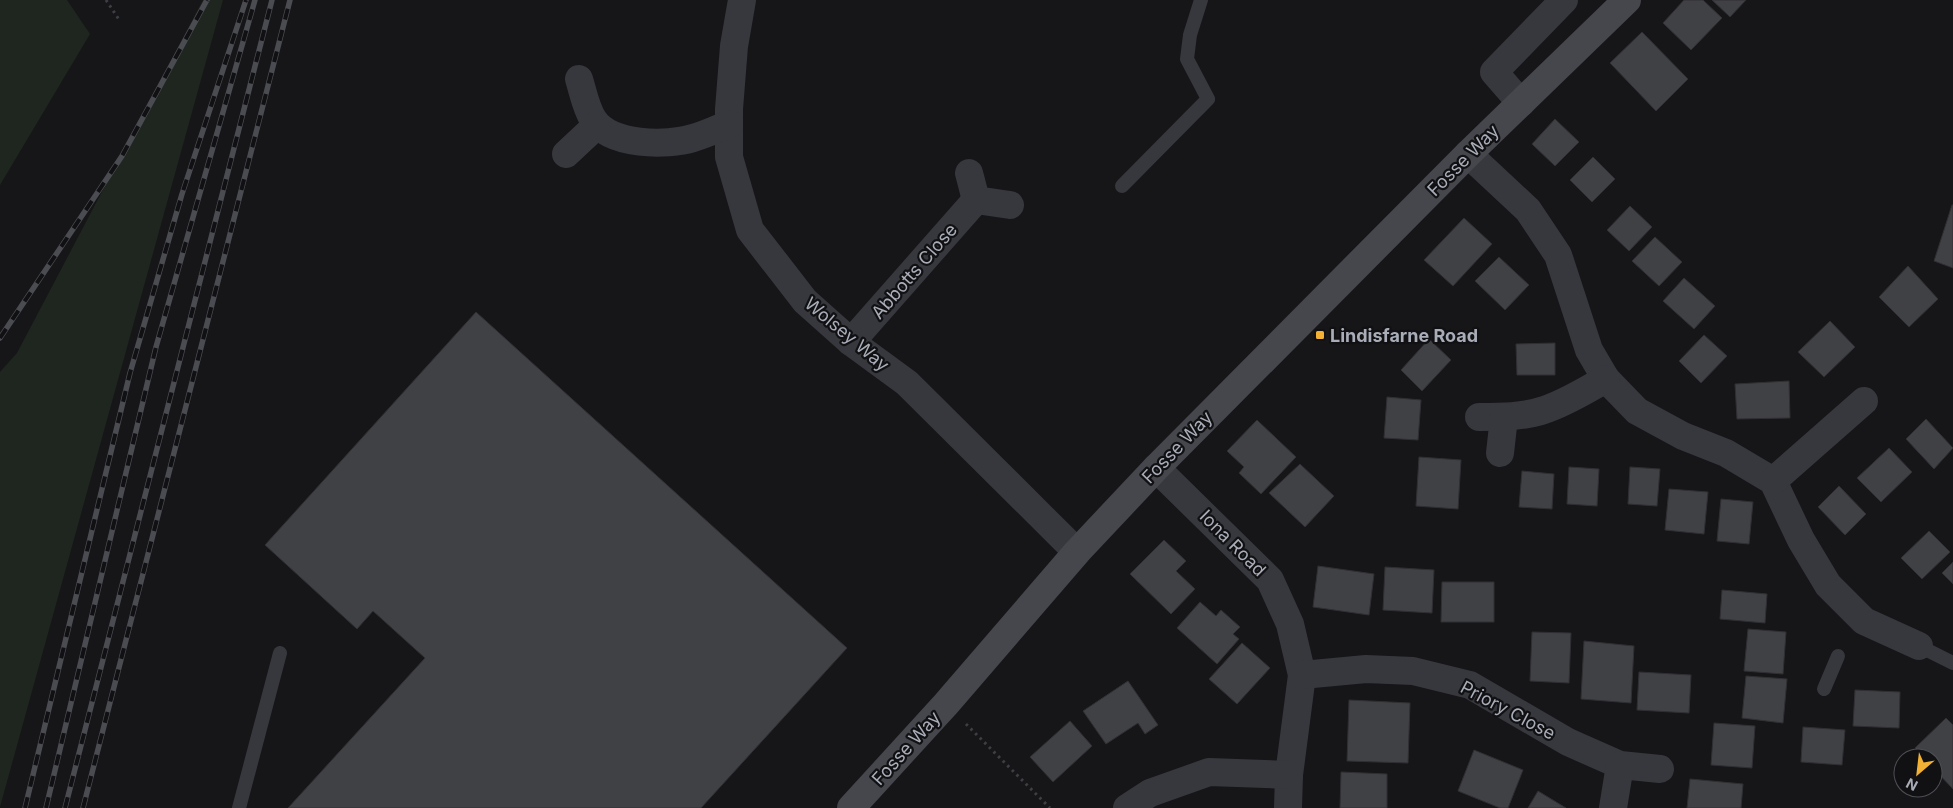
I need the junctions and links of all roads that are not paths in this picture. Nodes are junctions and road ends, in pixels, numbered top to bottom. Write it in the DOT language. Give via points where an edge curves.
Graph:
graph roads {
  1 [pos="742,0"];
  2 [pos="1201,0"];
  3 [pos="1564,0"];
  4 [pos="1627,0"];
  5 [pos="579,79"];
  6 [pos="1521,103"];
  7 [pos="729,124"];
  8 [pos="597,125"];
  9 [pos="566,154"];
  10 [pos="1468,154"];
  11 [pos="969,173"];
  12 [pos="1122,186"];
  13 [pos="976,200"];
  14 [pos="1010,204"];
  15 [pos="851,342"];
  16 [pos="1606,379"];
  17 [pos="1864,401"];
  18 [pos="1500,453"];
  19 [pos="1156,468"];
  20 [pos="1772,481"];
  21 [pos="1077,552"];
  22 [pos="1919,646"];
  23 [pos="280,653"];
  24 [pos="1838,656"];
  25 [pos="1953,663"];
  26 [pos="1302,675"];
  27 [pos="1824,689"];
  28 [pos="1620,766"];
  29 [pos="1660,769"];
  30 [pos="1289,774"];
  31 [pos="240,808"];
  32 [pos="851,808"];
  33 [pos="1127,808"];
  34 [pos="1288,808"];
  35 [pos="1613,808"];
  1 -- 7 [label="street, Wolsey Way" via="734,46"];
  2 -- 12 [label="lane" via="1190,35 1187,59 1208,99"];
  3 -- 6 [label="street" via="1494,72"];
  4 -- 6 [label="street, Fosse Way"];
  5 -- 8 [label="street"];
  6 -- 10 [label="street, Fosse Way"];
  7 -- 8 [label="street" via="692,139 657,143 617,137"];
  7 -- 15 [label="street, Wolsey Way" via="729,157 750,230 805,301"];
  8 -- 9 [label="street"];
  10 -- 16 [label="street" via="1528,210 1558,255 1589,350"];
  10 -- 19 [label="street, Fosse Way"];
  11 -- 13 [label="street"];
  13 -- 14 [label="street"];
  13 -- 15 [label="street, Abbotts Close"];
  15 -- 21 [label="street, Wolsey Way" via="906,383"];
  16 -- 18 [label="street" via="1542,411 1491,417"];
  16 -- 20 [label="street" via="1637,411 1683,436 1726,453"];
  17 -- 20 [label="street"];
  19 -- 21 [label="street, Fosse Way"];
  19 -- 26 [label="street, Iona Road" via="1270,580 1290,624"];
  20 -- 22 [label="street" via="1828,585 1864,621"];
  21 -- 32 [label="street, Fosse Way"];
  22 -- 25 [label="lane"];
  23 -- 31 [label="lane"];
  24 -- 27 [label="lane"];
  26 -- 28 [label="street, Priory Close" via="1366,670 1413,671 1470,686 1568,742"];
  26 -- 30 [label="street, Iona Road"];
  28 -- 29 [label="street, Priory Close"];
  28 -- 35 [label="street"];
  30 -- 33 [label="street" via="1209,772 1150,793"];
  30 -- 34 [label="street, Iona Road"];
}
